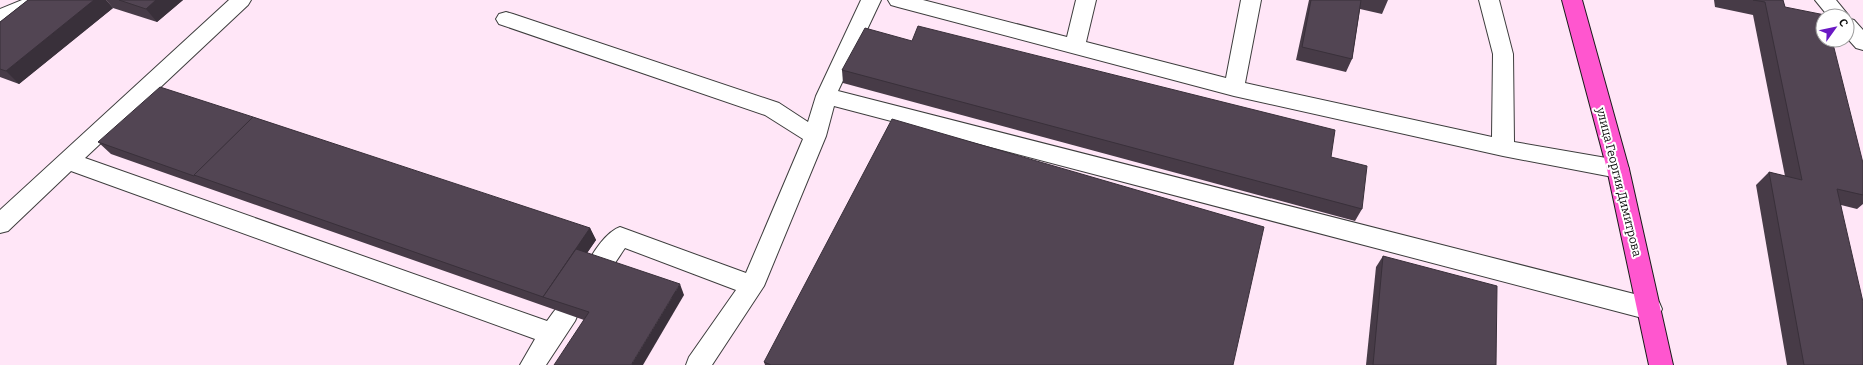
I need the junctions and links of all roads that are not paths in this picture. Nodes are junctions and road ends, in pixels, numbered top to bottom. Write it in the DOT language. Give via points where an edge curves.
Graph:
graph roads {
  1 [pos="41,0"];
  2 [pos="241,0"];
  3 [pos="871,0"];
  4 [pos="898,0"];
  5 [pos="1086,0"];
  6 [pos="1251,0"];
  7 [pos="1489,0"];
  8 [pos="1572,0"];
  9 [pos="1825,0"];
  10 [pos="1832,8"];
  11 [pos="0,16"];
  12 [pos="506,19"];
  13 [pos="1855,34"];
  14 [pos="1863,42"];
  15 [pos="1075,47"];
  16 [pos="1234,88"];
  17 [pos="826,96"];
  18 [pos="815,136"];
  19 [pos="1503,148"];
  20 [pos="68,161"];
  21 [pos="1618,169"];
  22 [pos="0,224"];
  23 [pos="598,266"];
  24 [pos="752,286"];
  25 [pos="1650,309"];
  26 [pos="566,314"];
  27 [pos="552,334"];
  28 [pos="532,365"];
  29 [pos="698,365"];
  30 [pos="1661,365"];
  1 -- 11 [label="lane"];
  2 -- 20 [label="lane"];
  3 -- 17 [label="lane"];
  4 -- 15 [label="lane"];
  5 -- 15 [label="lane"];
  6 -- 16 [label="lane"];
  7 -- 19 [label="lane" via="1503,54"];
  8 -- 21 [label="main road, улица Георгия Димитрова"];
  9 -- 10 [label="lane"];
  12 -- 18 [label="lane" via="772,109"];
  13 -- 14 [label="lane"];
  15 -- 16 [label="lane"];
  16 -- 19 [label="lane"];
  17 -- 18 [label="lane"];
  17 -- 25 [label="lane"];
  18 -- 24 [label="lane"];
  19 -- 21 [label="lane"];
  20 -- 22 [label="lane"];
  20 -- 27 [label="lane"];
  21 -- 25 [label="main road, улица Георгия Димитрова"];
  23 -- 24 [label="lane" via="620,237"];
  24 -- 29 [label="lane"];
  25 -- 30 [label="main road, улица Георгия Димитрова"];
  26 -- 27 [label="lane"];
  27 -- 28 [label="lane"];
}
